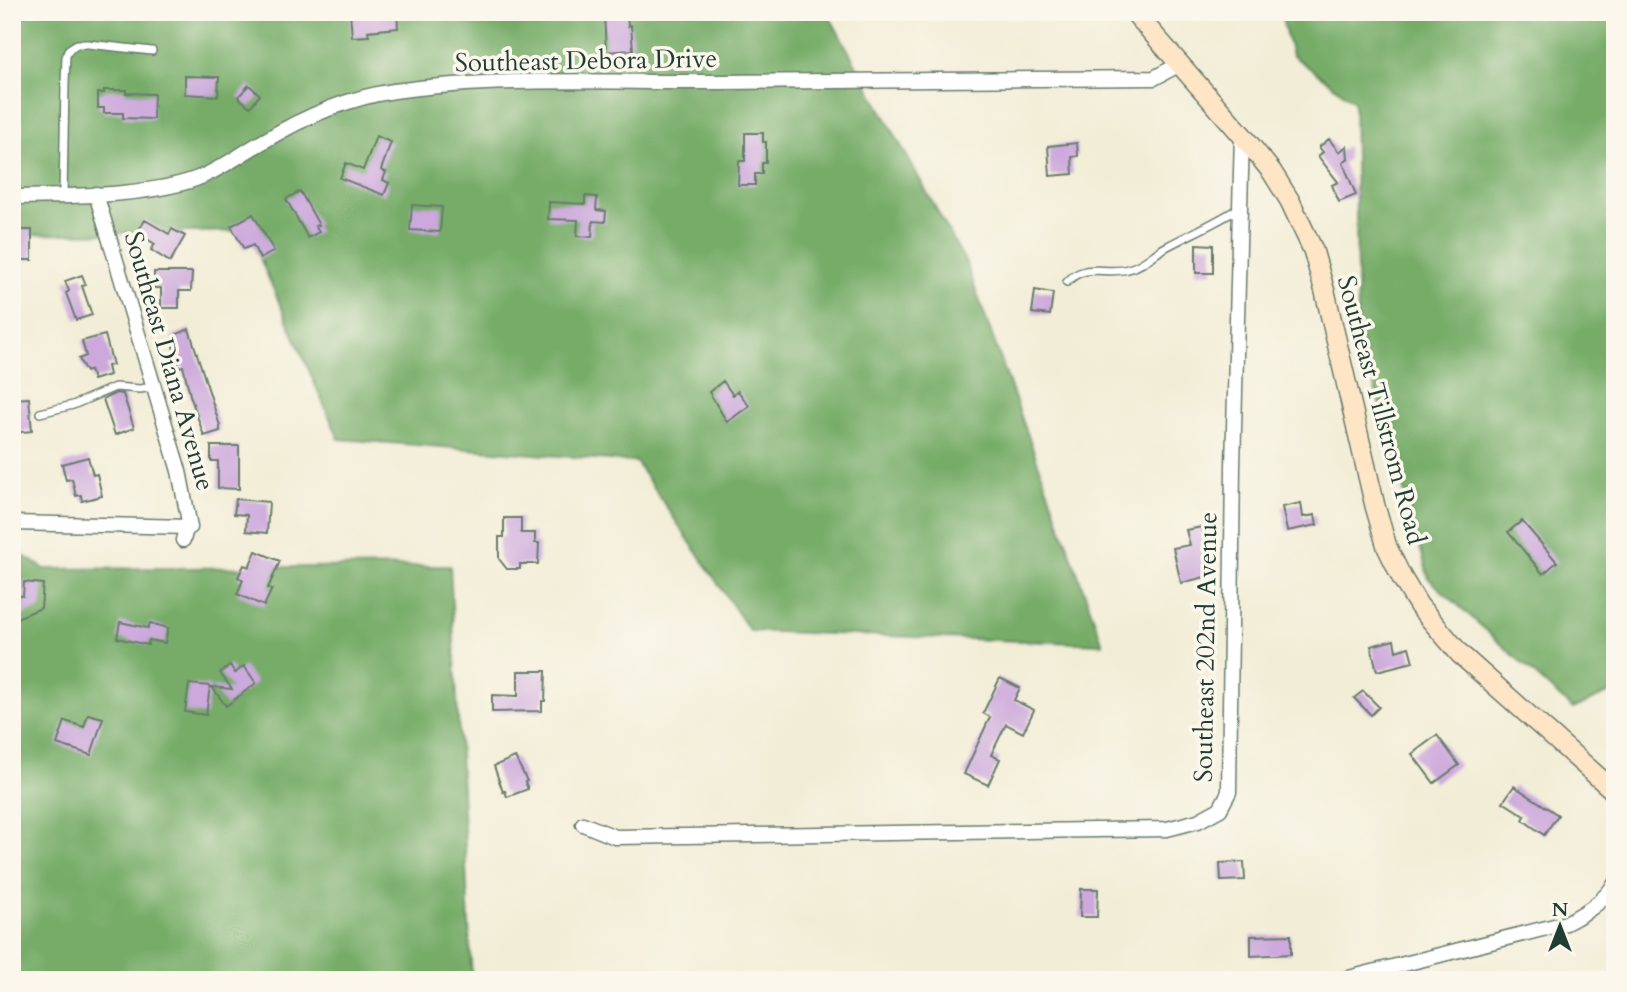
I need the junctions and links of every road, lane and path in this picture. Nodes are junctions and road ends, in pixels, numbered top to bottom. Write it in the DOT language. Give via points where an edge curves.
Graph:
graph roads {
  1 [pos="1135,12"];
  2 [pos="152,51"];
  3 [pos="1180,64"];
  4 [pos="1242,135"];
  5 [pos="96,194"];
  6 [pos="63,196"];
  7 [pos="12,197"];
  8 [pos="1240,208"];
  9 [pos="1067,282"];
  10 [pos="153,387"];
  11 [pos="40,412"];
  12 [pos="12,523"];
  13 [pos="190,527"];
  14 [pos="183,540"];
  15 [pos="1615,792"];
  16 [pos="583,824"];
  17 [pos="1615,884"];
  18 [pos="1341,980"];
  1 -- 3 [label="main road, Southeast Tillstrom Road"];
  2 -- 6 [label="lane" via="88,44 69,49"];
  3 -- 4 [label="main road, Southeast Tillstrom Road"];
  3 -- 5 [label="street, Southeast Debora Drive" via="1154,78 521,81 422,88 325,109 202,177 169,186"];
  4 -- 8 [label="street, Southeast 202nd Avenue"];
  4 -- 15 [label="main road, Southeast Tillstrom Road" via="1290,201 1313,250 1374,506 1402,578 1460,654"];
  5 -- 6 [label="street, Southeast Debora Drive"];
  5 -- 10 [label="street, Southeast Diana Avenue"];
  6 -- 7 [label="street, Southeast Debora Drive"];
  8 -- 9 [label="lane" via="1139,266 1083,270"];
  8 -- 16 [label="street, Southeast 202nd Avenue" via="1229,792 1220,809 1167,829 615,837"];
  10 -- 11 [label="lane" via="115,387 73,405"];
  10 -- 13 [label="street, Southeast Diana Avenue" via="179,471"];
  12 -- 13 [label="street"];
  13 -- 14 [label="street, Southeast Diana Avenue"];
  17 -- 18 [label="street" via="1587,913 1566,923"];
}
